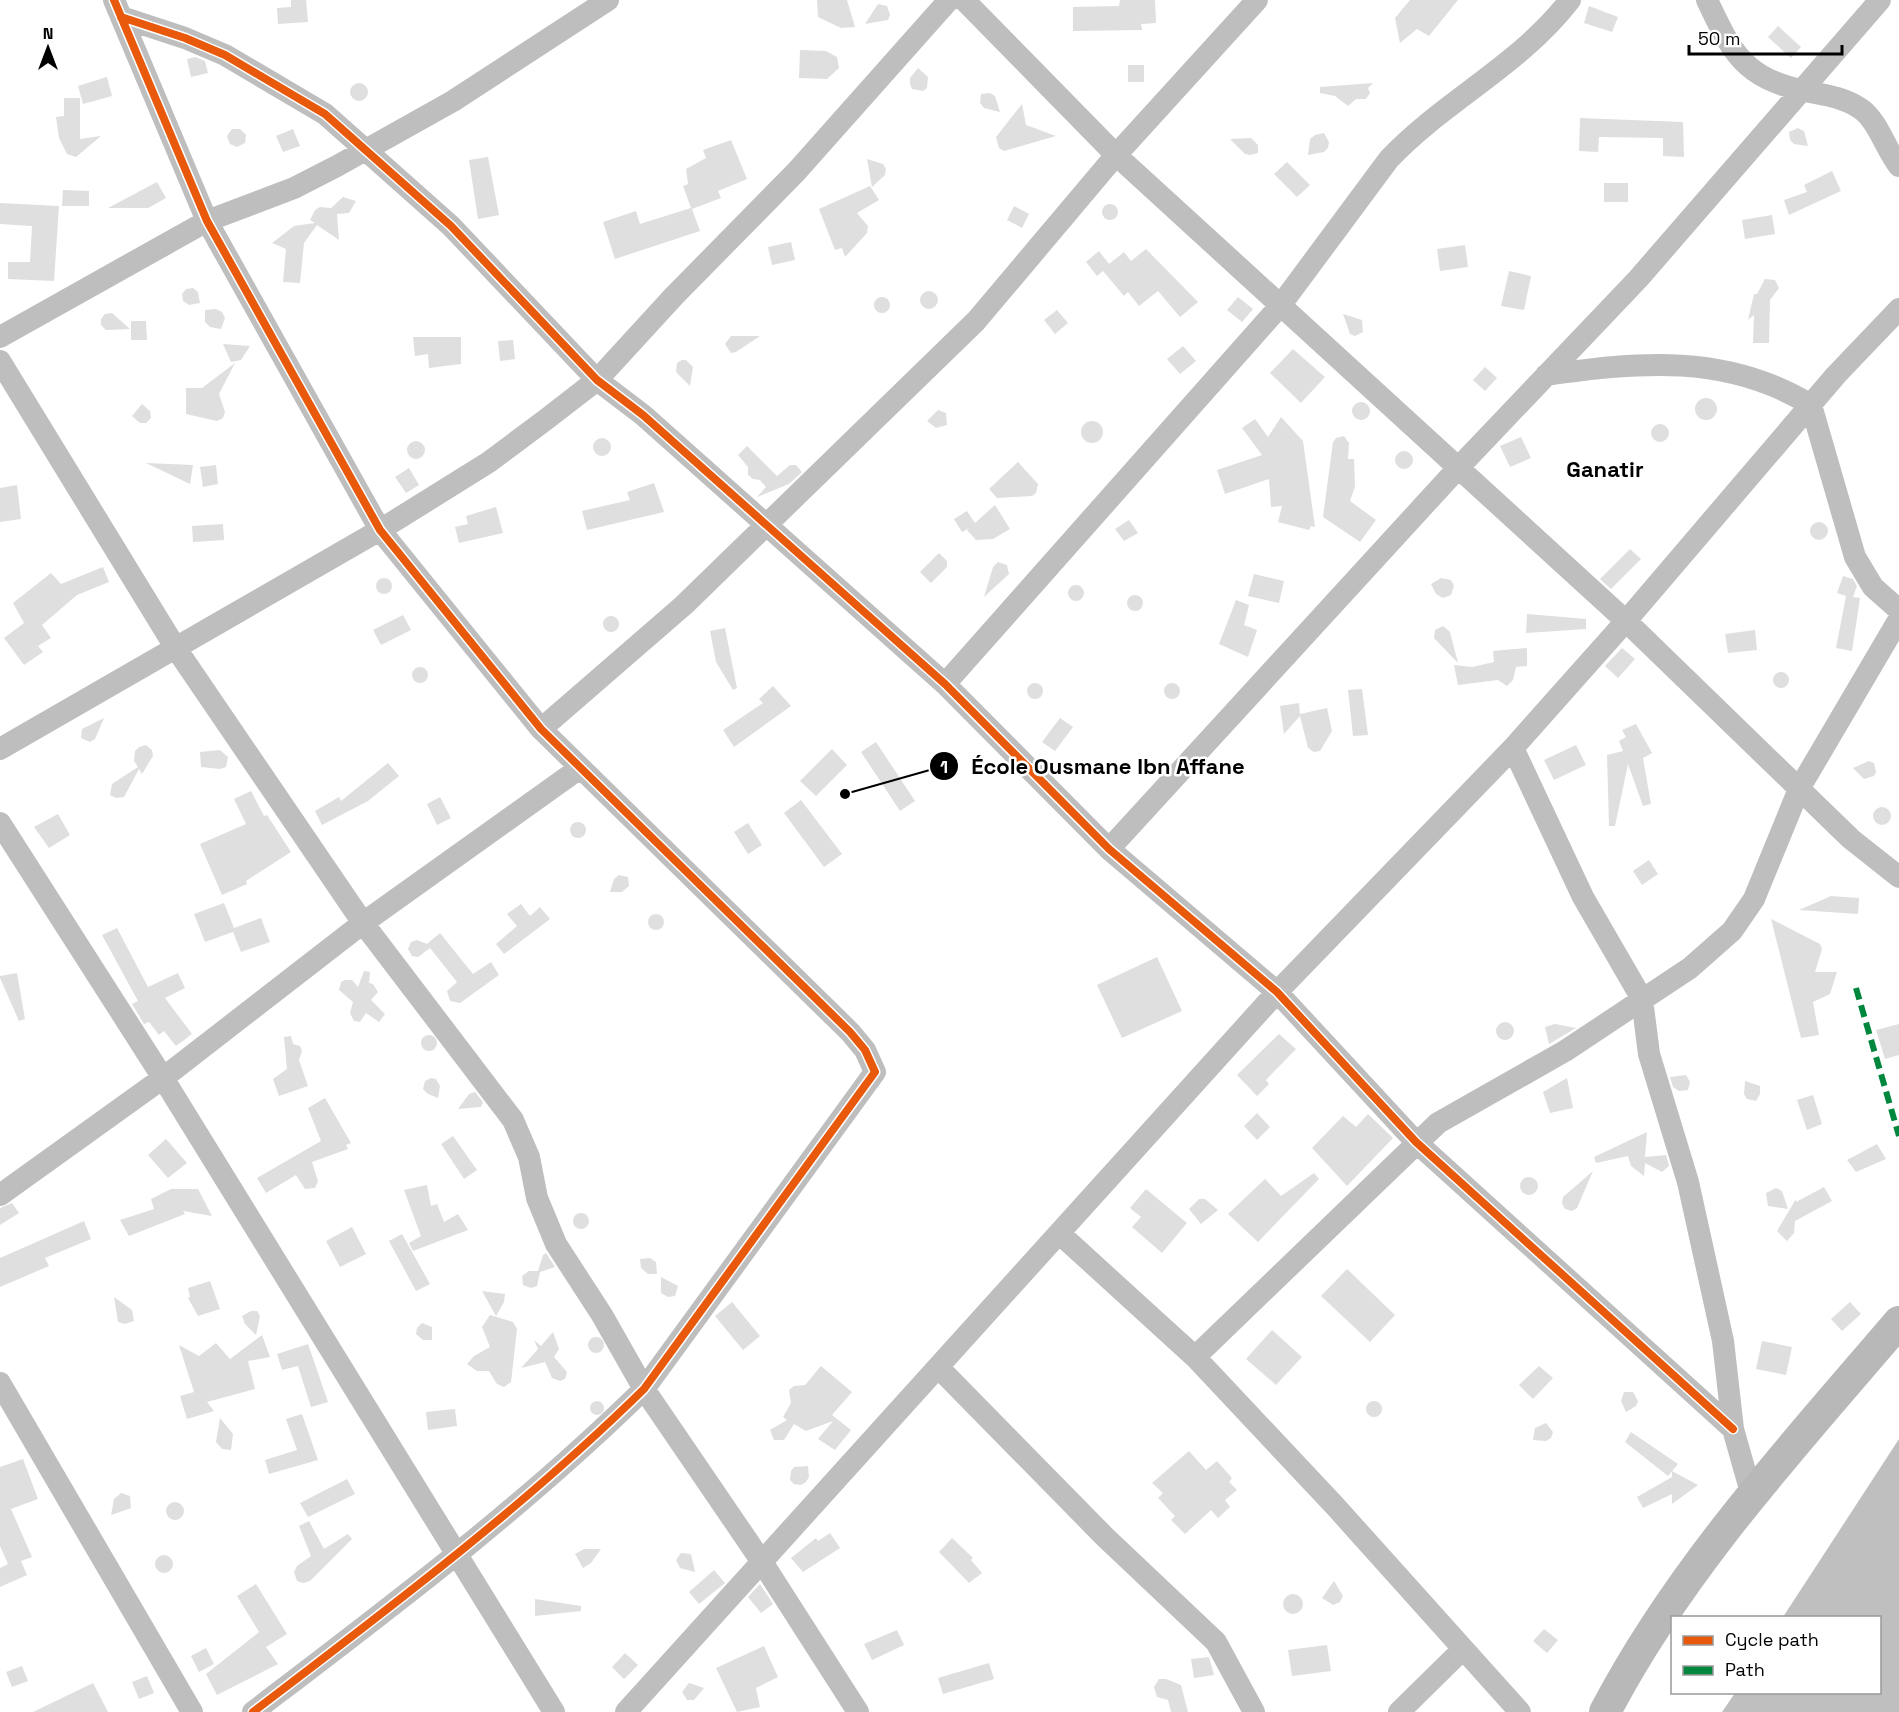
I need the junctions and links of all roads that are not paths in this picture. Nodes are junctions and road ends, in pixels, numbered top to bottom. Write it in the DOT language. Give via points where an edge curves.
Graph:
graph roads {
  1 [pos="608,0"];
  2 [pos="949,0"];
  3 [pos="964,0"];
  4 [pos="1257,0"];
  5 [pos="1570,0"];
  6 [pos="1707,0"];
  7 [pos="1880,0"];
  8 [pos="117,8"];
  9 [pos="1801,90"];
  10 [pos="366,150"];
  11 [pos="1116,156"];
  12 [pos="1899,166"];
  13 [pos="207,221"];
  14 [pos="1281,306"];
  15 [pos="1899,309"];
  16 [pos="0,337"];
  17 [pos="0,361"];
  18 [pos="1546,375"];
  19 [pos="597,380"];
  20 [pos="1811,405"];
  21 [pos="1459,467"];
  22 [pos="766,528"];
  23 [pos="380,530"];
  24 [pos="1899,610"];
  25 [pos="1899,619"];
  26 [pos="1626,621"];
  27 [pos="175,647"];
  28 [pos="945,684"];
  29 [pos="541,729"];
  30 [pos="1513,748"];
  31 [pos="0,749"];
  32 [pos="580,768"];
  33 [pos="1799,789"];
  34 [pos="0,822"];
  35 [pos="1109,849"];
  36 [pos="1899,877"];
  37 [pos="363,923"];
  38 [pos="1277,992"];
  39 [pos="1642,999"];
  40 [pos="163,1078"];
  41 [pos="1416,1142"];
  42 [pos="0,1196"];
  43 [pos="1060,1234"];
  44 [pos="1899,1322"];
  45 [pos="1195,1357"];
  46 [pos="939,1368"];
  47 [pos="0,1383"];
  48 [pos="644,1389"];
  49 [pos="1733,1429"];
  50 [pos="1752,1496"];
  51 [pos="457,1556"];
  52 [pos="762,1562"];
  53 [pos="1463,1649"];
  54 [pos="192,1712"];
  55 [pos="253,1712"];
  56 [pos="554,1712"];
  57 [pos="626,1712"];
  58 [pos="858,1712"];
  59 [pos="1254,1712"];
  60 [pos="1400,1712"];
  61 [pos="1520,1712"];
  62 [pos="1605,1712"];
  1 -- 10 [label="street" via="453,101"];
  2 -- 19 [label="street" via="796,172"];
  3 -- 11 [label="street"];
  4 -- 11 [label="street"];
  5 -- 14 [label="street" via="1536,40 1409,138 1389,159"];
  6 -- 9 [label="street" via="1727,42 1750,69 1771,81"];
  7 -- 9 [label="street"];
  8 -- 10 [label="street" via="225,55 325,114"];
  8 -- 13 [label="street"];
  9 -- 12 [label="street" via="1843,98 1864,111"];
  9 -- 18 [label="street" via="1638,279"];
  10 -- 13 [label="street" via="294,188"];
  10 -- 19 [label="street" via="451,226"];
  11 -- 14 [label="street"];
  11 -- 22 [label="street" via="976,321"];
  13 -- 16 [label="street"];
  13 -- 23 [label="street"];
  14 -- 21 [label="street"];
  14 -- 28 [label="street"];
  15 -- 20 [label="street"];
  17 -- 27 [label="street"];
  18 -- 20 [label="street" via="1630,364 1693,364 1751,379"];
  18 -- 21 [label="street"];
  19 -- 22 [label="street" via="643,415"];
  19 -- 23 [label="street" via="489,462"];
  20 -- 24 [label="street" via="1855,557 1873,587"];
  20 -- 26 [label="street"];
  21 -- 26 [label="street"];
  21 -- 35 [label="street"];
  22 -- 28 [label="street"];
  22 -- 29 [label="street"];
  23 -- 27 [label="street"];
  23 -- 29 [label="street"];
  25 -- 33 [label="street"];
  26 -- 30 [label="street"];
  26 -- 33 [label="street"];
  27 -- 31 [label="street"];
  27 -- 37 [label="street"];
  28 -- 35 [label="street"];
  29 -- 32 [label="street"];
  30 -- 38 [label="street"];
  30 -- 39 [label="street" via="1583,897"];
  32 -- 37 [label="street"];
  32 -- 48 [label="street" via="850,1032 865,1050 874,1072"];
  33 -- 36 [label="street" via="1851,839"];
  33 -- 39 [label="street" via="1754,899 1732,931 1690,968"];
  34 -- 40 [label="street"];
  35 -- 38 [label="street"];
  37 -- 40 [label="street"];
  37 -- 48 [label="street" via="513,1120 556,1244"];
  38 -- 41 [label="street"];
  38 -- 43 [label="street"];
  39 -- 41 [label="street" via="1565,1051 1438,1123"];
  39 -- 49 [label="street" via="1649,1054 1688,1182 1724,1341"];
  40 -- 42 [label="street"];
  40 -- 51 [label="street"];
  41 -- 45 [label="street"];
  41 -- 49 [label="street"];
  43 -- 45 [label="street"];
  43 -- 46 [label="street"];
  44 -- 50 [label="main road"];
  45 -- 53 [label="street"];
  46 -- 52 [label="street"];
  46 -- 59 [label="street" via="1105,1537 1216,1642"];
  47 -- 54 [label="street"];
  48 -- 51 [label="street"];
  48 -- 52 [label="street"];
  49 -- 50 [label="street"];
  50 -- 62 [label="main road" via="1662,1615"];
  51 -- 55 [label="street"];
  51 -- 56 [label="street"];
  52 -- 57 [label="street"];
  52 -- 58 [label="street"];
  53 -- 60 [label="street"];
  53 -- 61 [label="street"];
}
